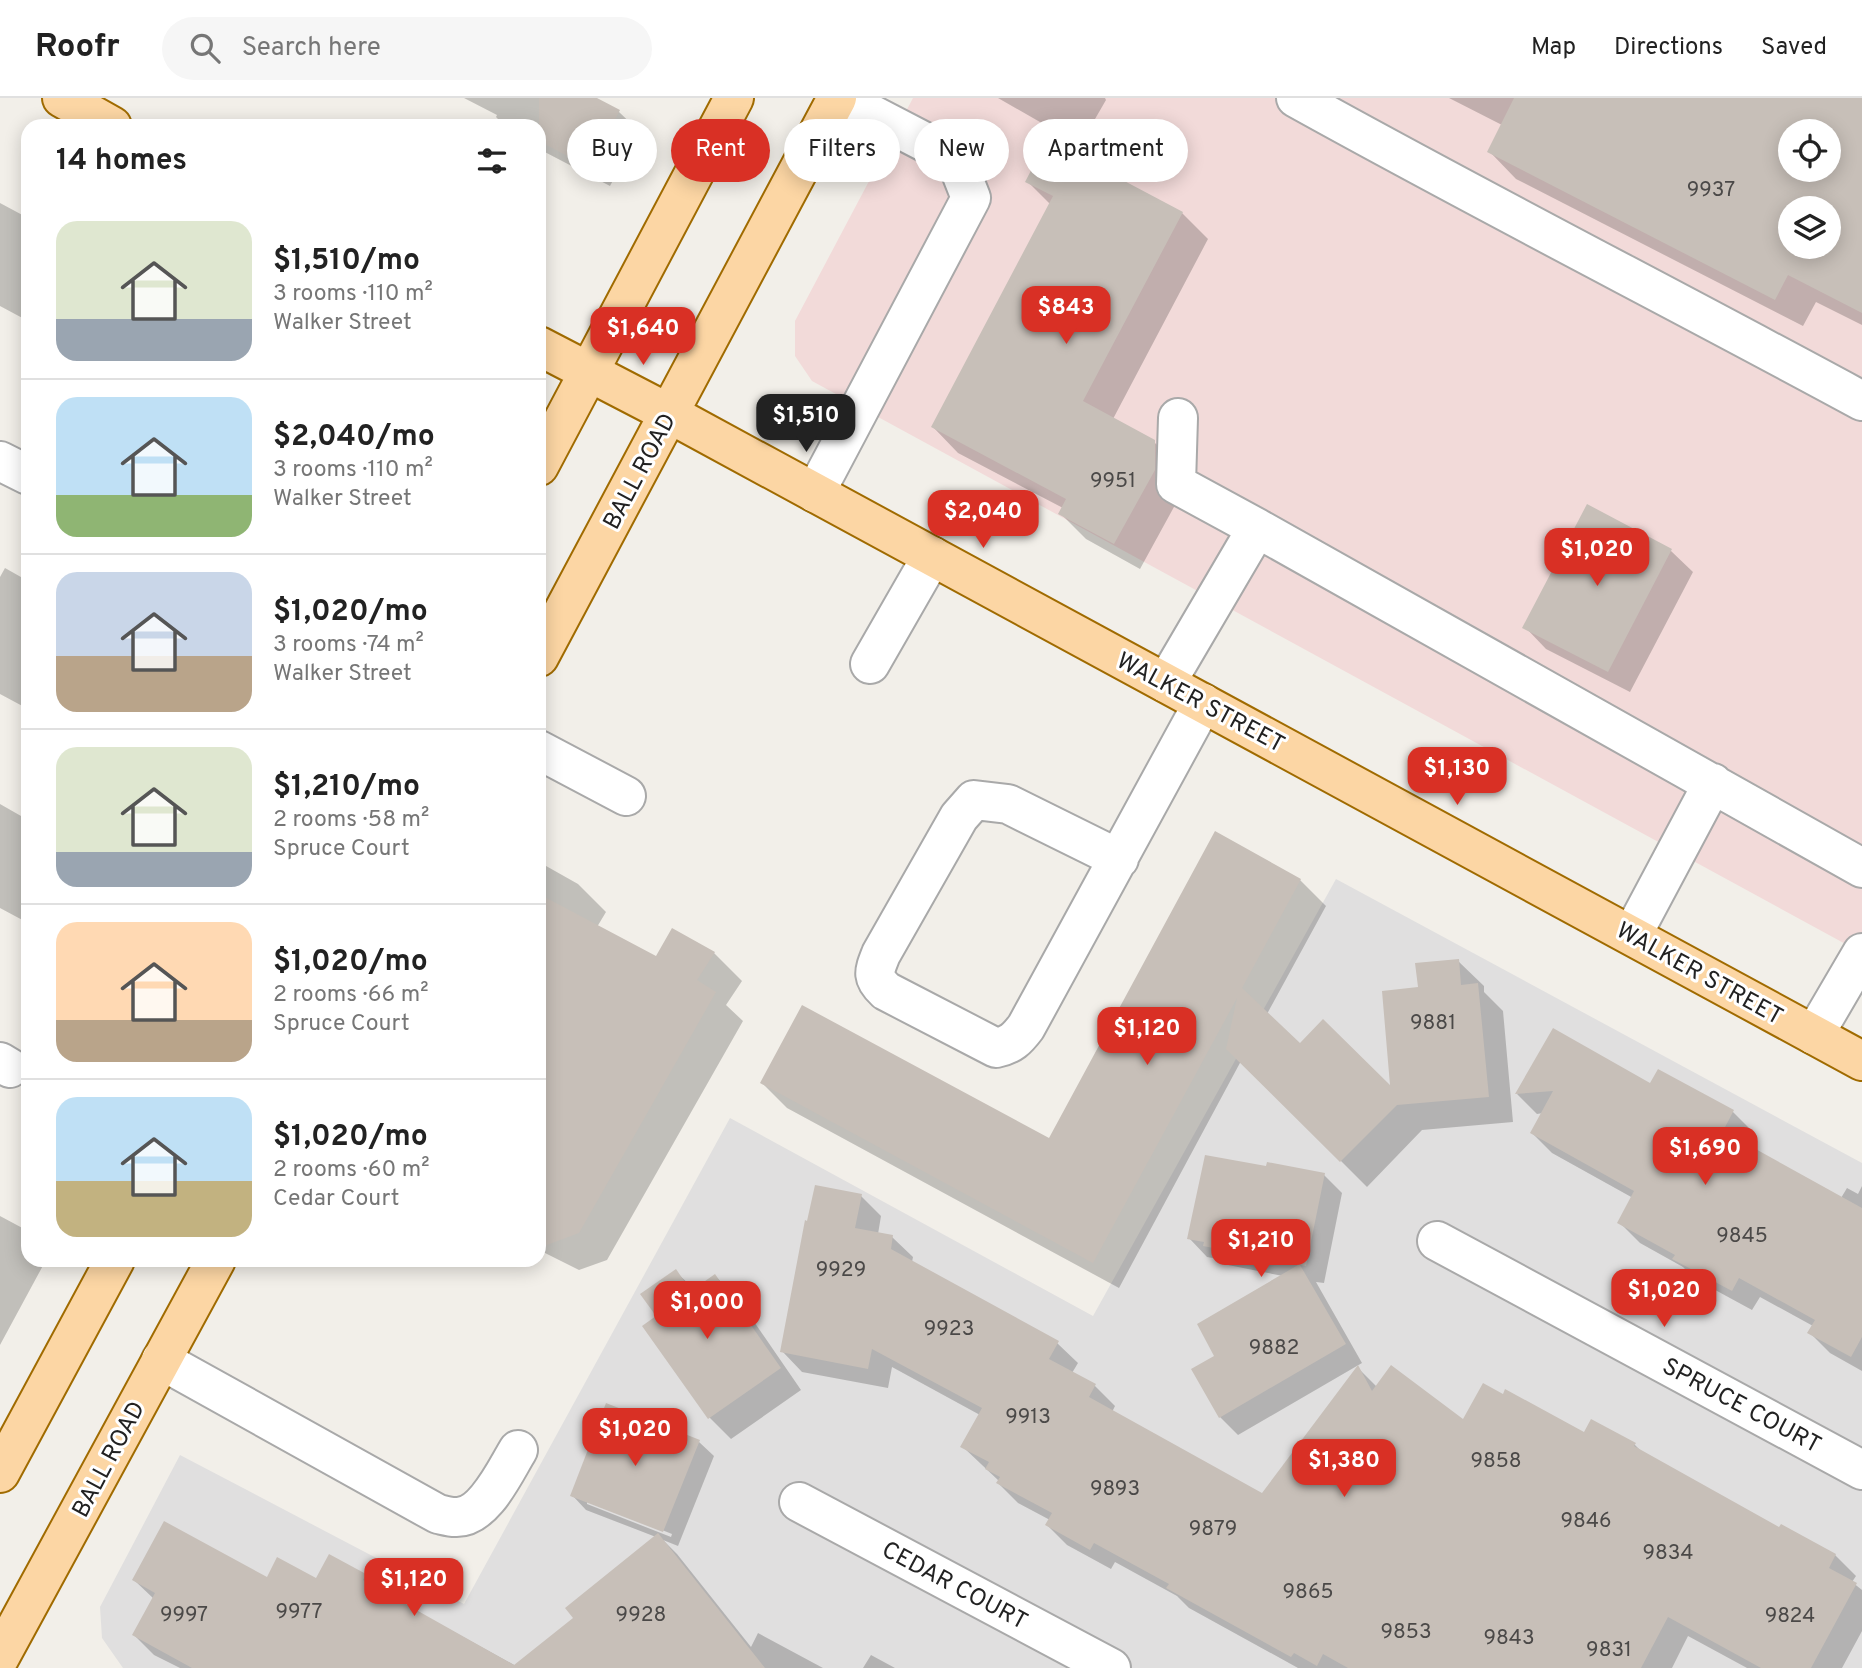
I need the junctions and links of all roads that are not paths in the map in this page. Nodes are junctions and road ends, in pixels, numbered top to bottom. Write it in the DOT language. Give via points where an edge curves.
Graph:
graph roads {
  1 [pos="62,98"];
  2 [pos="734,98"];
  3 [pos="838,98"];
  4 [pos="1296,98"];
  5 [pos="100,119"];
  6 [pos="546,350"];
  7 [pos="589,373"];
  8 [pos="1862,401"];
  9 [pos="670,414"];
  10 [pos="1178,418"];
  11 [pos="546,453"];
  12 [pos="0,461"];
  13 [pos="21,472"];
  14 [pos="815,493"];
  15 [pos="1256,528"];
  16 [pos="932,556"];
  17 [pos="546,644"];
  18 [pos="870,664"];
  19 [pos="1166,683"];
  20 [pos="1203,703"];
  21 [pos="546,754"];
  22 [pos="1713,783"];
  23 [pos="626,796"];
  24 [pos="1119,859"];
  25 [pos="1862,869"];
  26 [pos="1632,936"];
  27 [pos="1862,953"];
  28 [pos="1814,1035"];
  29 [pos="1862,1061"];
  30 [pos="1437,1241"];
  31 [pos="111,1267"];
  32 [pos="212,1267"];
  33 [pos="161,1360"];
  34 [pos="518,1450"];
  35 [pos="1862,1470"];
  36 [pos="0,1473"];
  37 [pos="799,1503"];
  38 [pos="0,1657"];
  39 [pos="1111,1668"];
  1 -- 5 [label="main road"];
  2 -- 7 [label="main road"];
  3 -- 9 [label="main road, BALL ROAD"];
  3 -- 14 [label="street" via="944,152 960,170 971,198"];
  4 -- 8 [label="street"];
  6 -- 7 [label="main road, WALKER STREET"];
  7 -- 9 [label="main road, WALKER STREET"];
  7 -- 11 [label="main road"];
  9 -- 14 [label="main road, WALKER STREET"];
  9 -- 17 [label="main road, BALL ROAD"];
  10 -- 15 [label="street" via="1176,485"];
  12 -- 13 [label="street"];
  14 -- 16 [label="main road, WALKER STREET"];
  15 -- 19 [label="street"];
  15 -- 22 [label="street"];
  16 -- 18 [label="street"];
  16 -- 19 [label="main road, WALKER STREET"];
  19 -- 20 [label="main road, WALKER STREET"];
  20 -- 24 [label="street"];
  20 -- 26 [label="main road, WALKER STREET"];
  21 -- 23 [label="street"];
  22 -- 25 [label="street"];
  22 -- 26 [label="street"];
  24 -- 24 [label="street" via="1026,1027 1008,1045 996,1048 876,982 881,954 974,800 1008,804"];
  26 -- 28 [label="main road, WALKER STREET"];
  27 -- 28 [label="street"];
  28 -- 29 [label="main road, WALKER STREET"];
  30 -- 35 [label="street, SPRUCE COURT"];
  31 -- 36 [label="main road"];
  32 -- 33 [label="main road, BALL ROAD"];
  33 -- 34 [label="street" via="438,1514 456,1517 480,1508"];
  33 -- 38 [label="main road, BALL ROAD"];
  37 -- 39 [label="street, CEDAR COURT"];
}
